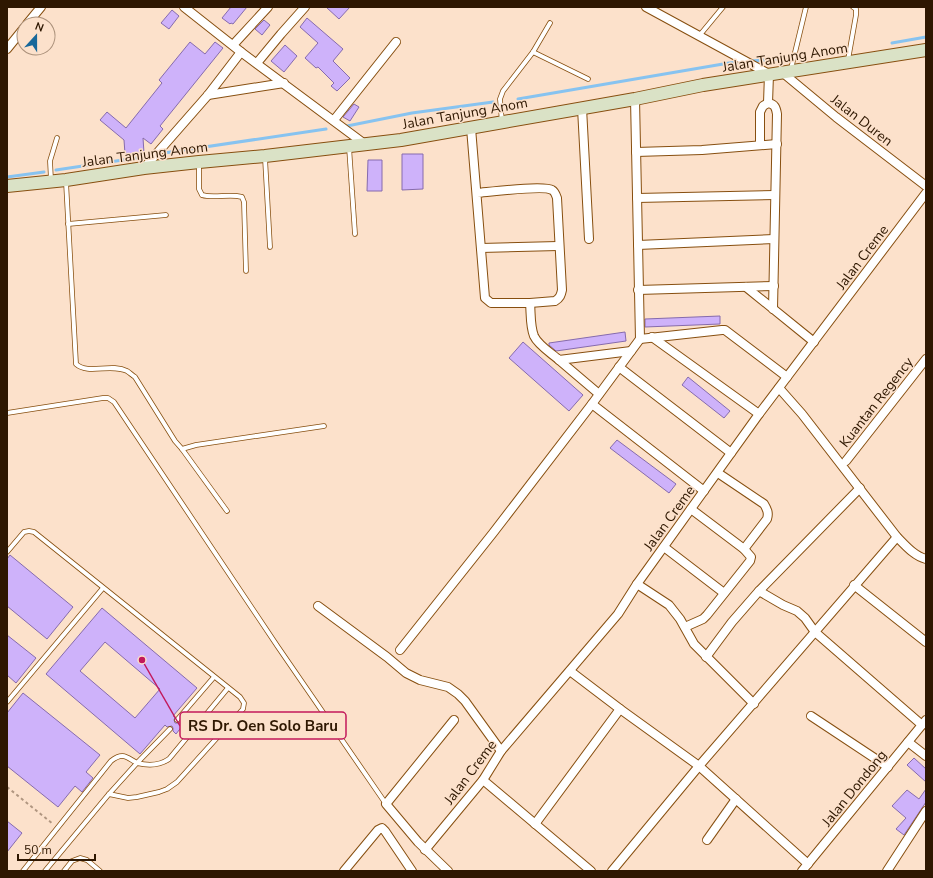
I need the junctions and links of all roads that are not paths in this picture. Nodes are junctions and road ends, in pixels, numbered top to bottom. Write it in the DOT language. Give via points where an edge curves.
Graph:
graph roads {
  1 [pos="40,7"];
  2 [pos="184,7"];
  3 [pos="268,7"];
  4 [pos="305,7"];
  5 [pos="646,7"];
  6 [pos="723,7"];
  7 [pos="806,7"];
  8 [pos="853,7"];
  9 [pos="33,16"];
  10 [pos="550,24"];
  11 [pos="699,36"];
  12 [pos="16,37"];
  13 [pos="396,42"];
  14 [pos="232,45"];
  15 [pos="8,46"];
  16 [pos="926,50"];
  17 [pos="241,52"];
  18 [pos="533,52"];
  19 [pos="848,62"];
  20 [pos="257,63"];
  21 [pos="786,72"];
  22 [pos="769,74"];
  23 [pos="588,79"];
  24 [pos="284,83"];
  25 [pos="208,94"];
  26 [pos="635,99"];
  27 [pos="768,103"];
  28 [pos="582,108"];
  29 [pos="334,120"];
  30 [pos="502,122"];
  31 [pos="471,128"];
  32 [pos="57,138"];
  33 [pos="777,144"];
  34 [pos="366,145"];
  35 [pos="349,146"];
  36 [pos="760,146"];
  37 [pos="636,152"];
  38 [pos="265,156"];
  39 [pos="199,162"];
  40 [pos="144,168"];
  41 [pos="66,180"];
  42 [pos="51,182"];
  43 [pos="7,186"];
  44 [pos="926,186"];
  45 [pos="477,193"];
  46 [pos="926,193"];
  47 [pos="775,194"];
  48 [pos="637,198"];
  49 [pos="166,215"];
  50 [pos="68,224"];
  51 [pos="355,234"];
  52 [pos="589,239"];
  53 [pos="774,239"];
  54 [pos="638,245"];
  55 [pos="558,246"];
  56 [pos="270,247"];
  57 [pos="480,248"];
  58 [pos="246,271"];
  59 [pos="774,286"];
  60 [pos="746,287"];
  61 [pos="638,290"];
  62 [pos="530,303"];
  63 [pos="773,309"];
  64 [pos="652,337"];
  65 [pos="640,339"];
  66 [pos="814,342"];
  67 [pos="631,351"];
  68 [pos="926,359"];
  69 [pos="559,360"];
  70 [pos="619,367"];
  71 [pos="787,378"];
  72 [pos="779,388"];
  73 [pos="599,394"];
  74 [pos="592,404"];
  75 [pos="7,413"];
  76 [pos="759,414"];
  77 [pos="324,426"];
  78 [pos="182,448"];
  79 [pos="731,453"];
  80 [pos="846,461"];
  81 [pos="718,473"];
  82 [pos="860,488"];
  83 [pos="704,491"];
  84 [pos="691,509"];
  85 [pos="227,511"];
  86 [pos="897,537"];
  87 [pos="664,547"];
  88 [pos="744,549"];
  89 [pos="7,552"];
  90 [pos="926,559"];
  91 [pos="637,584"];
  92 [pos="854,585"];
  93 [pos="103,588"];
  94 [pos="759,591"];
  95 [pos="724,593"];
  96 [pos="318,606"];
  97 [pos="685,627"];
  98 [pos="815,632"];
  99 [pos="926,642"];
  100 [pos="400,650"];
  101 [pos="706,657"];
  102 [pos="570,671"];
  103 [pos="214,677"];
  104 [pos="228,688"];
  105 [pos="7,702"];
  106 [pos="754,704"];
  107 [pos="620,709"];
  108 [pos="811,716"];
  109 [pos="178,720"];
  110 [pos="454,720"];
  111 [pos="924,722"];
  112 [pos="170,729"];
  113 [pos="908,742"];
  114 [pos="501,751"];
  115 [pos="926,756"];
  116 [pos="138,763"];
  117 [pos="699,766"];
  118 [pos="888,767"];
  119 [pos="483,780"];
  120 [pos="109,794"];
  121 [pos="736,799"];
  122 [pos="386,804"];
  123 [pos="926,811"];
  124 [pos="534,824"];
  125 [pos="707,840"];
  126 [pos="425,850"];
  127 [pos="808,864"];
  128 [pos="411,870"];
  129 [pos="24,871"];
  130 [pos="45,871"];
  131 [pos="64,871"];
  132 [pos="100,871"];
  133 [pos="344,871"];
  134 [pos="448,871"];
  135 [pos="591,871"];
  136 [pos="612,871"];
  137 [pos="802,871"];
  138 [pos="887,871"];
  1 -- 9 [label="street"];
  2 -- 14 [label="street"];
  3 -- 14 [label="street"];
  4 -- 20 [label="street"];
  5 -- 11 [label="street"];
  6 -- 11 [label="lane"];
  7 -- 21 [label="lane"];
  8 -- 19 [label="lane" via="856,15"];
  10 -- 18 [label="lane"];
  11 -- 22 [label="street"];
  12 -- 15 [label="street"];
  13 -- 29 [label="street"];
  14 -- 17 [label="street"];
  16 -- 19 [label="main road, Jalan Tanjung Anom"];
  17 -- 20 [label="street"];
  17 -- 25 [label="street"];
  18 -- 23 [label="lane"];
  18 -- 30 [label="lane" via="503,91 500,99"];
  19 -- 21 [label="main road, Jalan Tanjung Anom"];
  20 -- 24 [label="street"];
  21 -- 22 [label="main road, Jalan Tanjung Anom"];
  21 -- 44 [label="street, Jalan Duren" via="836,117"];
  22 -- 26 [label="main road, Jalan Tanjung Anom"];
  22 -- 27 [label="street"];
  24 -- 25 [label="street"];
  24 -- 29 [label="street"];
  25 -- 40 [label="street"];
  26 -- 28 [label="main road, Jalan Tanjung Anom"];
  26 -- 37 [label="street"];
  27 -- 33 [label="street" via="776,108"];
  27 -- 36 [label="street" via="760,112"];
  28 -- 30 [label="main road, Jalan Tanjung Anom"];
  28 -- 52 [label="street"];
  29 -- 34 [label="street"];
  30 -- 31 [label="main road, Jalan Tanjung Anom"];
  31 -- 34 [label="main road, Jalan Tanjung Anom"];
  31 -- 45 [label="street"];
  32 -- 42 [label="lane" via="50,161"];
  33 -- 36 [label="street"];
  33 -- 47 [label="street"];
  34 -- 35 [label="main road, Jalan Tanjung Anom"];
  35 -- 38 [label="main road, Jalan Tanjung Anom"];
  35 -- 51 [label="lane"];
  36 -- 37 [label="street"];
  37 -- 48 [label="street"];
  38 -- 39 [label="main road, Jalan Tanjung Anom"];
  38 -- 56 [label="lane"];
  39 -- 40 [label="main road, Jalan Tanjung Anom"];
  39 -- 58 [label="lane" via="199,189 202,194 235,194 242,197"];
  40 -- 41 [label="main road, Jalan Tanjung Anom"];
  41 -- 42 [label="main road, Jalan Tanjung Anom"];
  41 -- 50 [label="lane"];
  42 -- 43 [label="main road, Jalan Tanjung Anom"];
  45 -- 55 [label="street" via="515,189 552,190 557,198"];
  45 -- 57 [label="street"];
  46 -- 66 [label="street, Jalan Creme"];
  47 -- 48 [label="street"];
  47 -- 53 [label="street"];
  48 -- 54 [label="street"];
  49 -- 50 [label="lane"];
  50 -- 78 [label="lane" via="76,364 84,369 112,368 126,371 135,377"];
  53 -- 54 [label="street"];
  53 -- 59 [label="street"];
  54 -- 61 [label="street"];
  55 -- 57 [label="street"];
  55 -- 62 [label="street" via="561,295 555,301"];
  57 -- 62 [label="street" via="484,294 487,301"];
  59 -- 60 [label="street"];
  59 -- 63 [label="street"];
  60 -- 61 [label="street"];
  60 -- 63 [label="street"];
  61 -- 65 [label="street"];
  62 -- 69 [label="street" via="534,336"];
  63 -- 66 [label="street"];
  64 -- 65 [label="street"];
  64 -- 71 [label="street" via="725,330"];
  64 -- 76 [label="street"];
  65 -- 67 [label="street"];
  66 -- 71 [label="street, Jalan Creme"];
  67 -- 69 [label="street"];
  67 -- 70 [label="street"];
  68 -- 80 [label="street, Kuantan Regency"];
  69 -- 73 [label="street"];
  70 -- 73 [label="street"];
  70 -- 79 [label="street"];
  71 -- 72 [label="street, Jalan Creme"];
  72 -- 76 [label="street, Jalan Creme"];
  72 -- 82 [label="street"];
  73 -- 74 [label="street"];
  74 -- 83 [label="street"];
  74 -- 100 [label="street"];
  75 -- 122 [label="lane" via="103,398 114,402"];
  76 -- 79 [label="street, Jalan Creme"];
  77 -- 78 [label="lane"];
  78 -- 85 [label="lane"];
  79 -- 81 [label="street, Jalan Creme"];
  81 -- 83 [label="street, Jalan Creme"];
  81 -- 88 [label="street" via="764,504 767,510 767,519"];
  82 -- 86 [label="street"];
  82 -- 94 [label="street"];
  83 -- 84 [label="street, Jalan Creme"];
  84 -- 87 [label="street, Jalan Creme"];
  84 -- 88 [label="street"];
  86 -- 90 [label="street" via="910,550"];
  86 -- 92 [label="street"];
  87 -- 91 [label="street, Jalan Creme"];
  87 -- 95 [label="street"];
  88 -- 95 [label="street" via="750,554 751,559"];
  89 -- 93 [label="lane" via="24,532 34,532"];
  91 -- 97 [label="street" via="669,606"];
  91 -- 102 [label="street, Jalan Creme" via="613,620"];
  92 -- 98 [label="street"];
  92 -- 99 [label="street"];
  93 -- 103 [label="lane"];
  93 -- 105 [label="lane"];
  94 -- 98 [label="street" via="797,611"];
  94 -- 101 [label="street"];
  95 -- 97 [label="street" via="708,615"];
  96 -- 114 [label="street" via="406,673 420,680 448,687 458,694 466,701"];
  97 -- 101 [label="street" via="694,644"];
  98 -- 106 [label="street"];
  98 -- 111 [label="street"];
  101 -- 106 [label="street"];
  102 -- 107 [label="street"];
  102 -- 114 [label="street, Jalan Creme"];
  103 -- 104 [label="lane"];
  103 -- 109 [label="lane"];
  104 -- 116 [label="lane" via="169,759 156,765"];
  104 -- 120 [label="lane" via="240,697 244,704 243,710 177,782 159,792 137,797"];
  106 -- 117 [label="street"];
  107 -- 117 [label="street"];
  107 -- 124 [label="street"];
  108 -- 118 [label="street"];
  110 -- 122 [label="street"];
  111 -- 113 [label="street, Jalan Dondong"];
  112 -- 116 [label="lane"];
  113 -- 115 [label="street"];
  113 -- 118 [label="street, Jalan Dondong"];
  114 -- 119 [label="street, Jalan Creme"];
  116 -- 120 [label="lane"];
  116 -- 129 [label="lane" via="123,756 112,761"];
  117 -- 121 [label="street"];
  117 -- 136 [label="street"];
  118 -- 127 [label="street, Jalan Dondong"];
  119 -- 124 [label="street"];
  119 -- 126 [label="street, Jalan Creme"];
  120 -- 130 [label="lane"];
  121 -- 125 [label="street"];
  121 -- 127 [label="street"];
  122 -- 126 [label="street"];
  123 -- 138 [label="street"];
  124 -- 135 [label="street"];
  126 -- 134 [label="street"];
  127 -- 137 [label="street, Jalan Dondong"];
  128 -- 133 [label="street" via="382,828"];
  131 -- 132 [label="lane" via="72,861 80,858 87,860"];
}
